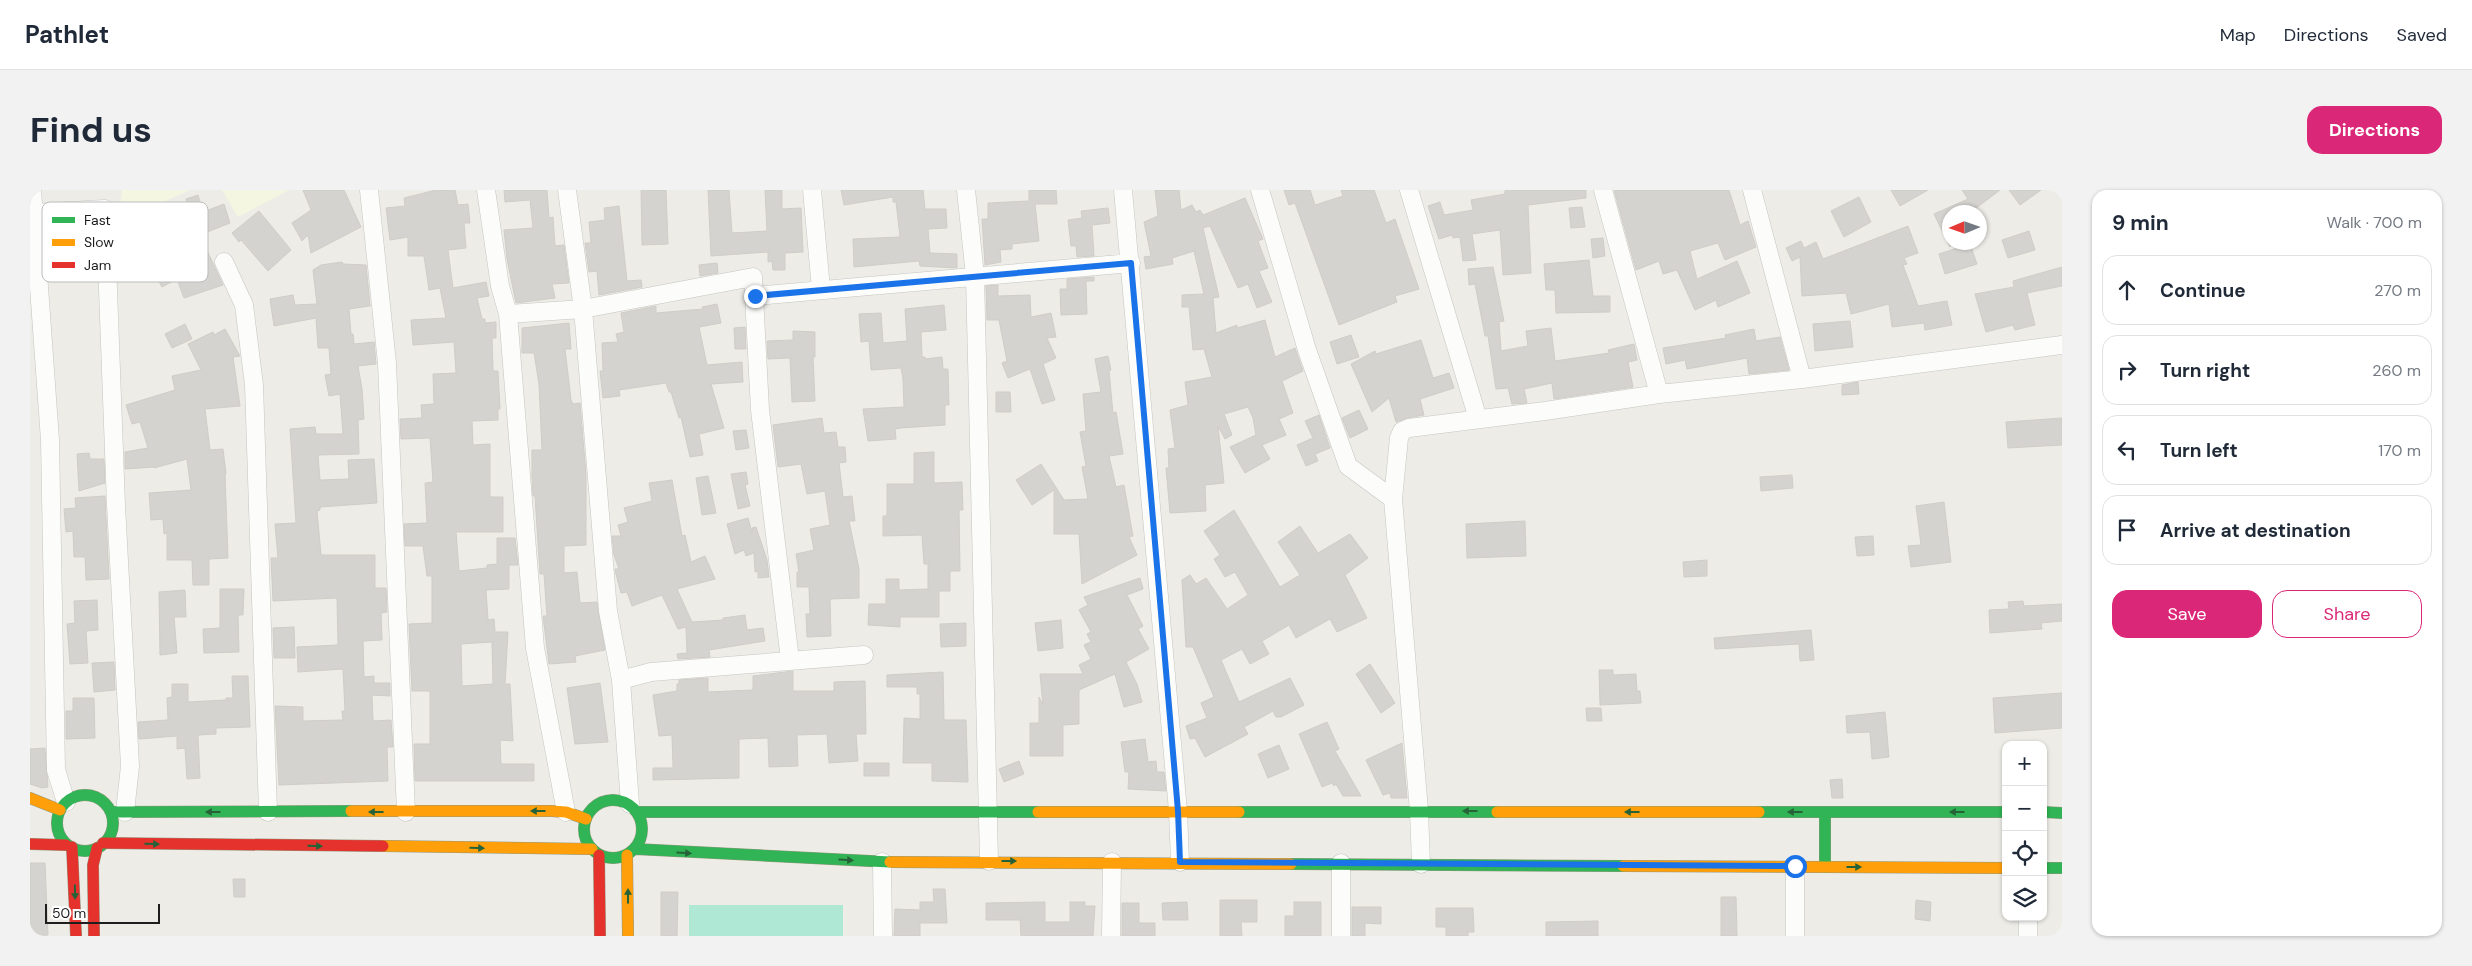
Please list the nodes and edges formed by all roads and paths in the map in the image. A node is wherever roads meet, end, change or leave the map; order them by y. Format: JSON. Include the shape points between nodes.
{"nodes":[{"id":1,"x":32,"y":190,"type":"edge"},
{"id":2,"x":369,"y":190,"type":"edge"},
{"id":3,"x":486,"y":190,"type":"edge"},
{"id":4,"x":567,"y":190,"type":"edge"},
{"id":5,"x":812,"y":190,"type":"edge"},
{"id":6,"x":966,"y":190,"type":"edge"},
{"id":7,"x":1123,"y":190,"type":"edge"},
{"id":8,"x":1260,"y":190,"type":"edge"},
{"id":9,"x":1409,"y":190,"type":"edge"},
{"id":10,"x":1603,"y":190,"type":"edge"},
{"id":11,"x":1752,"y":190,"type":"edge"},
{"id":12,"x":42,"y":212,"type":"edge"},
{"id":13,"x":33,"y":213,"type":"junction"},
{"id":14,"x":224,"y":262,"type":"dead end"},
{"id":15,"x":1131,"y":263,"type":"junction"},
{"id":16,"x":975,"y":276,"type":"junction"},
{"id":17,"x":108,"y":282,"type":"edge"},
{"id":18,"x":821,"y":289,"type":"junction"},
{"id":19,"x":755,"y":296,"type":"junction"},
{"id":20,"x":582,"y":310,"type":"junction"},
{"id":21,"x":508,"y":314,"type":"junction"},
{"id":22,"x":2062,"y":345,"type":"edge"},
{"id":23,"x":1802,"y":379,"type":"junction"},
{"id":24,"x":1659,"y":394,"type":"junction"},
{"id":25,"x":1478,"y":420,"type":"junction"},
{"id":26,"x":1393,"y":499,"type":"junction"},
{"id":27,"x":864,"y":655,"type":"dead end"},
{"id":28,"x":790,"y":660,"type":"junction"},
{"id":29,"x":621,"y":680,"type":"junction"},
{"id":30,"x":30,"y":798,"type":"edge"},
{"id":31,"x":63,"y":806,"type":"junction"},
{"id":32,"x":633,"y":808,"type":"junction"},
{"id":33,"x":1178,"y":811,"type":"junction"},
{"id":34,"x":1420,"y":811,"type":"junction"},
{"id":35,"x":118,"y":812,"type":"junction"},
{"id":36,"x":268,"y":812,"type":"junction"},
{"id":37,"x":406,"y":812,"type":"junction"},
{"id":38,"x":566,"y":812,"type":"junction"},
{"id":39,"x":988,"y":812,"type":"junction"},
{"id":40,"x":1825,"y":812,"type":"junction"},
{"id":41,"x":2002,"y":812,"type":"edge"},
{"id":42,"x":2047,"y":812,"type":"edge"},
{"id":43,"x":2062,"y":812,"type":"edge"},
{"id":44,"x":586,"y":819,"type":"junction"},
{"id":45,"x":30,"y":844,"type":"edge"},
{"id":46,"x":69,"y":846,"type":"junction"},
{"id":47,"x":100,"y":846,"type":"junction"},
{"id":48,"x":596,"y":852,"type":"junction"},
{"id":49,"x":631,"y":852,"type":"junction"},
{"id":50,"x":989,"y":861,"type":"junction"},
{"id":51,"x":882,"y":862,"type":"junction"},
{"id":52,"x":1112,"y":862,"type":"junction"},
{"id":53,"x":1180,"y":862,"type":"junction"},
{"id":54,"x":1341,"y":863,"type":"junction"},
{"id":55,"x":1421,"y":864,"type":"junction"},
{"id":56,"x":1795,"y":866,"type":"junction"},
{"id":57,"x":1825,"y":867,"type":"junction"},
{"id":58,"x":2002,"y":868,"type":"edge"},
{"id":59,"x":2047,"y":868,"type":"edge"},
{"id":60,"x":2062,"y":868,"type":"edge"},
{"id":61,"x":2028,"y":921,"type":"edge"},
{"id":62,"x":76,"y":936,"type":"edge"},
{"id":63,"x":94,"y":936,"type":"edge"},
{"id":64,"x":600,"y":936,"type":"edge"},
{"id":65,"x":628,"y":936,"type":"edge"},
{"id":66,"x":883,"y":936,"type":"edge"},
{"id":67,"x":1111,"y":936,"type":"edge"},
{"id":68,"x":1341,"y":936,"type":"edge"},
{"id":69,"x":1795,"y":936,"type":"edge"},
{"id":70,"x":2028,"y":936,"type":"edge"}],
"edges":[{"from":1,"to":13,"type":"street"},
{"from":2,"to":37,"type":"street","via":[[387,363]]},
{"from":3,"to":21,"type":"street","via":[[500,286]]},
{"from":4,"to":20,"type":"street"},
{"from":5,"to":18,"type":"street"},
{"from":6,"to":16,"type":"street"},
{"from":7,"to":15,"type":"street"},
{"from":8,"to":26,"type":"street","via":[[1307,350],[1348,466]]},
{"from":9,"to":25,"type":"street"},
{"from":10,"to":24,"type":"street"},
{"from":11,"to":23,"type":"street"},
{"from":12,"to":13,"type":"street"},
{"from":13,"to":31,"type":"street","via":[[50,440],[56,770]]},
{"from":14,"to":36,"type":"street","via":[[244,305],[254,385]]},
{"from":15,"to":16,"type":"street"},
{"from":15,"to":33,"type":"street"},
{"from":16,"to":18,"type":"street"},
{"from":16,"to":39,"type":"street"},
{"from":17,"to":35,"type":"street","via":[[130,766]]},
{"from":18,"to":19,"type":"street"},
{"from":19,"to":20,"type":"street","via":[[753,278]]},
{"from":19,"to":28,"type":"street","via":[[760,410]]},
{"from":20,"to":21,"type":"street"},
{"from":20,"to":29,"type":"street","via":[[608,611]]},
{"from":21,"to":38,"type":"street","via":[[536,648]]},
{"from":22,"to":23,"type":"street"},
{"from":23,"to":24,"type":"street"},
{"from":24,"to":25,"type":"street"},
{"from":25,"to":26,"type":"street","via":[[1402,431]]},
{"from":26,"to":34,"type":"street"},
{"from":27,"to":28,"type":"street"},
{"from":28,"to":29,"type":"street","via":[[651,672]]},
{"from":29,"to":32,"type":"street"},
{"from":30,"to":31,"type":"main road"},
{"from":31,"to":35,"type":"main road","via":[[73,797],[91,795]]},
{"from":31,"to":46,"type":"main road","via":[[57,827]]},
{"from":32,"to":39,"type":"main road"},
{"from":32,"to":44,"type":"main road","via":[[613,799],[604,801],[596,805]]},
{"from":32,"to":49,"type":"main road","via":[[643,831]]},
{"from":33,"to":34,"type":"main road"},
{"from":33,"to":39,"type":"main road"},
{"from":33,"to":53,"type":"street"},
{"from":40,"to":34,"type":"main road","one_way":true},
{"from":34,"to":55,"type":"street"},
{"from":36,"to":35,"type":"main road","one_way":true},
{"from":35,"to":47,"type":"main road","via":[[112,829]]},
{"from":37,"to":36,"type":"main road","one_way":true},
{"from":38,"to":37,"type":"main road","one_way":true},
{"from":38,"to":44,"type":"main road"},
{"from":39,"to":50,"type":"street"},
{"from":41,"to":40,"type":"main road","one_way":true},
{"from":40,"to":57,"type":"main road"},
{"from":42,"to":43,"type":"main road"},
{"from":44,"to":48,"type":"main road","via":[[585,835]]},
{"from":45,"to":46,"type":"main road"},
{"from":46,"to":47,"type":"main road","via":[[88,850]]},
{"from":46,"to":62,"type":"main road","one_way":true},
{"from":47,"to":48,"type":"main road","one_way":true},
{"from":47,"to":63,"type":"main road","via":[[93,865]]},
{"from":48,"to":49,"type":"main road","via":[[618,858]]},
{"from":48,"to":64,"type":"main road"},
{"from":49,"to":51,"type":"main road","one_way":true},
{"from":65,"to":49,"type":"main road","one_way":true},
{"from":50,"to":51,"type":"main road"},
{"from":50,"to":52,"type":"main road","one_way":true},
{"from":51,"to":66,"type":"street"},
{"from":52,"to":53,"type":"main road"},
{"from":52,"to":67,"type":"street"},
{"from":53,"to":54,"type":"main road"},
{"from":54,"to":55,"type":"main road"},
{"from":54,"to":68,"type":"street"},
{"from":55,"to":56,"type":"main road"},
{"from":56,"to":57,"type":"main road"},
{"from":56,"to":69,"type":"street"},
{"from":57,"to":58,"type":"main road","one_way":true},
{"from":59,"to":60,"type":"main road"},
{"from":61,"to":70,"type":"street"}]}
